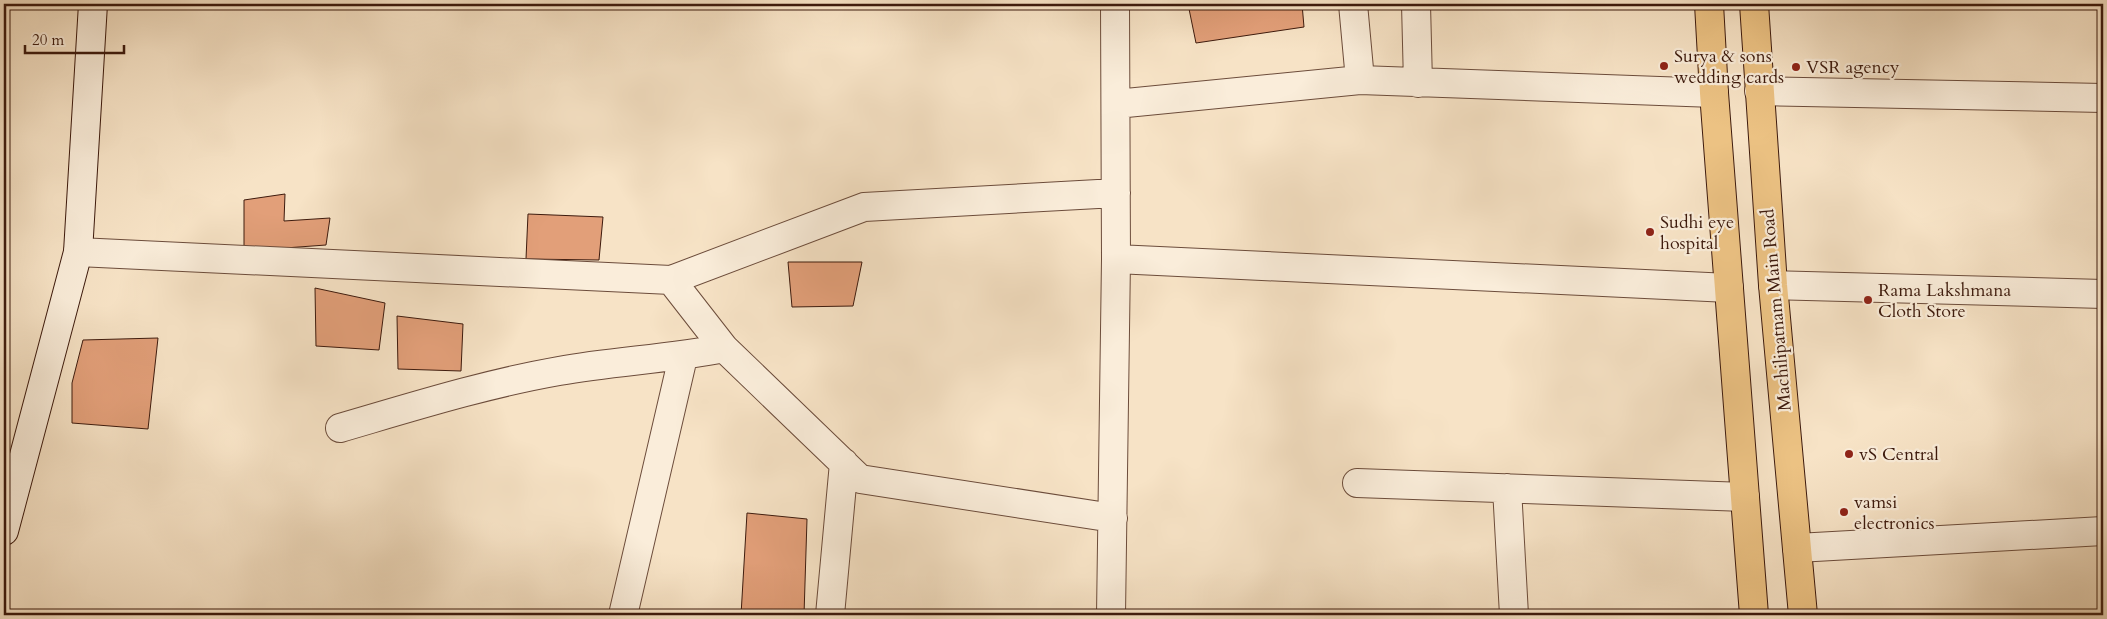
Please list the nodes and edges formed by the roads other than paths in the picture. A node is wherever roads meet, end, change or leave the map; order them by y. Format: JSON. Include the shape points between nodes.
{"nodes":[{"id":1,"x":92,"y":4,"type":"edge"},
{"id":2,"x":1115,"y":4,"type":"edge"},
{"id":3,"x":1353,"y":4,"type":"edge"},
{"id":4,"x":1416,"y":4,"type":"edge"},
{"id":5,"x":1709,"y":4,"type":"edge"},
{"id":6,"x":1754,"y":4,"type":"edge"},
{"id":7,"x":1360,"y":80,"type":"junction"},
{"id":8,"x":1418,"y":82,"type":"junction"},
{"id":9,"x":1759,"y":91,"type":"junction"},
{"id":10,"x":1714,"y":93,"type":"junction"},
{"id":11,"x":2103,"y":98,"type":"edge"},
{"id":12,"x":1116,"y":104,"type":"junction"},
{"id":13,"x":1116,"y":193,"type":"junction"},
{"id":14,"x":78,"y":252,"type":"junction"},
{"id":15,"x":1116,"y":260,"type":"junction"},
{"id":16,"x":672,"y":280,"type":"junction"},
{"id":17,"x":1773,"y":285,"type":"junction"},
{"id":18,"x":1729,"y":288,"type":"junction"},
{"id":19,"x":2103,"y":294,"type":"edge"},
{"id":20,"x":724,"y":348,"type":"junction"},
{"id":21,"x":683,"y":357,"type":"junction"},
{"id":22,"x":340,"y":428,"type":"dead end"},
{"id":23,"x":844,"y":463,"type":"junction"},
{"id":24,"x":1357,"y":483,"type":"dead end"},
{"id":25,"x":1507,"y":488,"type":"junction"},
{"id":26,"x":1745,"y":497,"type":"junction"},
{"id":27,"x":1113,"y":518,"type":"junction"},
{"id":28,"x":4,"y":531,"type":"edge"},
{"id":29,"x":2103,"y":531,"type":"edge"},
{"id":30,"x":1797,"y":548,"type":"junction"},
{"id":31,"x":624,"y":615,"type":"edge"},
{"id":32,"x":830,"y":615,"type":"edge"},
{"id":33,"x":1111,"y":615,"type":"edge"},
{"id":34,"x":1514,"y":615,"type":"edge"},
{"id":35,"x":1754,"y":615,"type":"edge"},
{"id":36,"x":1803,"y":615,"type":"edge"}],
"edges":[{"from":1,"to":14,"type":"street"},
{"from":2,"to":12,"type":"street"},
{"from":3,"to":7,"type":"street"},
{"from":4,"to":8,"type":"street"},
{"from":5,"to":10,"type":"main road"},
{"from":6,"to":9,"type":"main road","name":"Machilipatnam Main Road"},
{"from":7,"to":8,"type":"street"},
{"from":7,"to":12,"type":"street"},
{"from":8,"to":10,"type":"street"},
{"from":9,"to":11,"type":"street"},
{"from":9,"to":17,"type":"main road","name":"Machilipatnam Main Road"},
{"from":10,"to":18,"type":"main road"},
{"from":12,"to":13,"type":"street"},
{"from":13,"to":15,"type":"street"},
{"from":13,"to":16,"type":"street","via":[[864,207]]},
{"from":14,"to":16,"type":"street"},
{"from":14,"to":28,"type":"street"},
{"from":15,"to":18,"type":"street"},
{"from":15,"to":27,"type":"street"},
{"from":16,"to":20,"type":"street"},
{"from":17,"to":19,"type":"street"},
{"from":17,"to":30,"type":"main road","name":"Machilipatnam Main Road"},
{"from":18,"to":26,"type":"main road"},
{"from":20,"to":21,"type":"street"},
{"from":20,"to":23,"type":"street"},
{"from":21,"to":22,"type":"street","via":[[560,371],[476,389]]},
{"from":21,"to":31,"type":"street"},
{"from":23,"to":27,"type":"street","via":[[860,479]]},
{"from":23,"to":32,"type":"street"},
{"from":24,"to":25,"type":"street"},
{"from":25,"to":26,"type":"street"},
{"from":25,"to":34,"type":"street"},
{"from":26,"to":35,"type":"main road"},
{"from":27,"to":33,"type":"street"},
{"from":29,"to":30,"type":"street"},
{"from":30,"to":36,"type":"main road","name":"Machilipatnam Main Road"}]}
